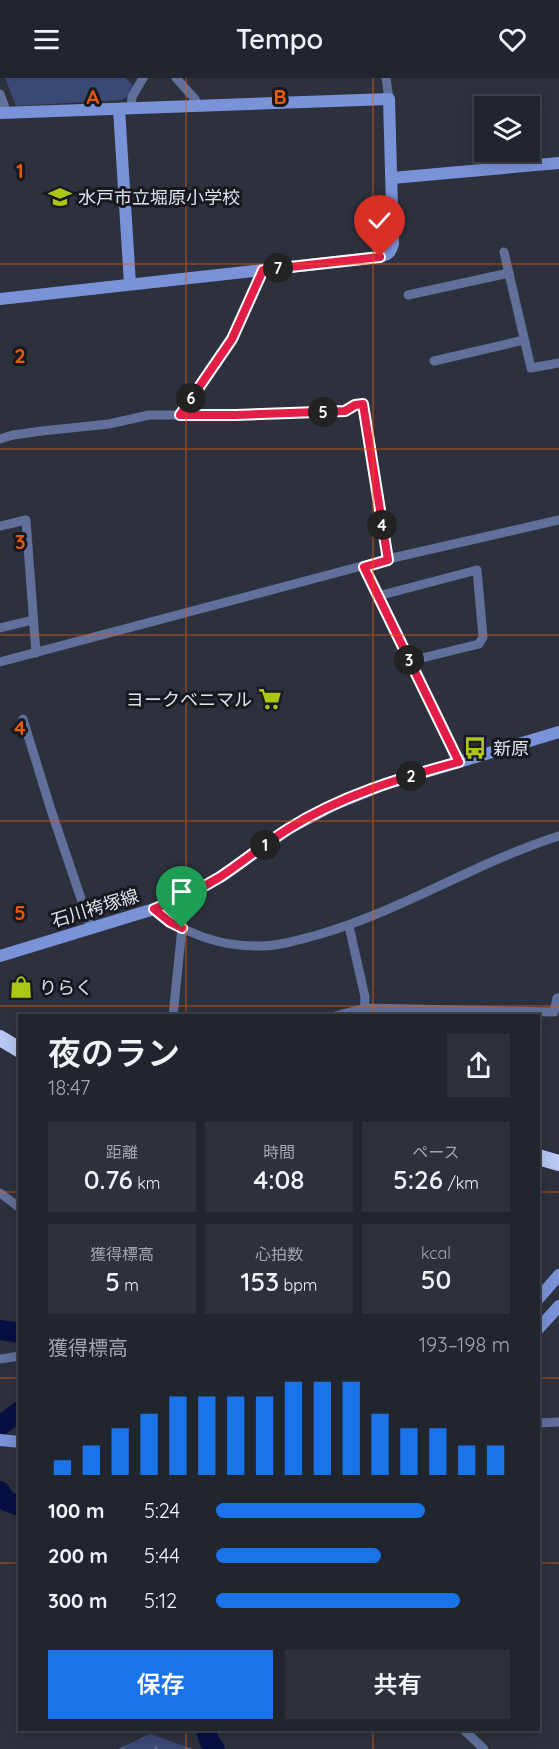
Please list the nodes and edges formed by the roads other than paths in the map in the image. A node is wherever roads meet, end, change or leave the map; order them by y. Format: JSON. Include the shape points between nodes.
{"nodes":[{"id":1,"x":143,"y":78,"type":"edge"},
{"id":2,"x":176,"y":78,"type":"edge"},
{"id":3,"x":386,"y":78,"type":"edge"},
{"id":4,"x":0,"y":94,"type":"edge"},
{"id":5,"x":389,"y":99,"type":"junction"},
{"id":6,"x":197,"y":106,"type":"junction"},
{"id":7,"x":125,"y":109,"type":"junction"},
{"id":8,"x":4,"y":113,"type":"edge"},
{"id":9,"x":559,"y":163,"type":"edge"},
{"id":10,"x":392,"y":177,"type":"junction"},
{"id":11,"x":504,"y":252,"type":"dead end"},
{"id":12,"x":263,"y":270,"type":"junction"},
{"id":13,"x":509,"y":273,"type":"junction"},
{"id":14,"x":130,"y":284,"type":"junction"},
{"id":15,"x":408,"y":295,"type":"dead end"},
{"id":16,"x":0,"y":298,"type":"edge"},
{"id":17,"x":524,"y":340,"type":"junction"},
{"id":18,"x":434,"y":361,"type":"dead end"},
{"id":19,"x":559,"y":363,"type":"edge"},
{"id":20,"x":180,"y":415,"type":"junction"},
{"id":21,"x":0,"y":439,"type":"edge"},
{"id":22,"x":559,"y":520,"type":"edge"},
{"id":23,"x":0,"y":526,"type":"edge"},
{"id":24,"x":388,"y":560,"type":"junction"},
{"id":25,"x":364,"y":567,"type":"junction"},
{"id":26,"x":378,"y":596,"type":"junction"},
{"id":27,"x":33,"y":621,"type":"junction"},
{"id":28,"x":0,"y":628,"type":"edge"},
{"id":29,"x":36,"y":653,"type":"junction"},
{"id":30,"x":410,"y":661,"type":"junction"},
{"id":31,"x":0,"y":662,"type":"edge"},
{"id":32,"x":23,"y":718,"type":"dead end"},
{"id":33,"x":559,"y":732,"type":"edge"},
{"id":34,"x":459,"y":762,"type":"junction"},
{"id":35,"x":559,"y":836,"type":"edge"},
{"id":36,"x":154,"y":909,"type":"junction"},
{"id":37,"x":349,"y":926,"type":"junction"},
{"id":38,"x":91,"y":928,"type":"junction"},
{"id":39,"x":182,"y":928,"type":"junction"},
{"id":40,"x":0,"y":956,"type":"edge"},
{"id":41,"x":559,"y":999,"type":"edge"},
{"id":42,"x":365,"y":1012,"type":"edge"},
{"id":43,"x":173,"y":1014,"type":"edge"},
{"id":44,"x":350,"y":1014,"type":"edge"},
{"id":45,"x":0,"y":1038,"type":"edge"},
{"id":46,"x":18,"y":1049,"type":"edge"},
{"id":47,"x":540,"y":1158,"type":"edge"},
{"id":48,"x":559,"y":1163,"type":"edge"},
{"id":49,"x":0,"y":1193,"type":"edge"},
{"id":50,"x":18,"y":1206,"type":"edge"},
{"id":51,"x":559,"y":1275,"type":"edge"},
{"id":52,"x":540,"y":1297,"type":"edge"},
{"id":53,"x":559,"y":1306,"type":"edge"},
{"id":54,"x":540,"y":1327,"type":"edge"},
{"id":55,"x":18,"y":1356,"type":"edge"},
{"id":56,"x":0,"y":1359,"type":"edge"},
{"id":57,"x":559,"y":1422,"type":"edge"},
{"id":58,"x":540,"y":1423,"type":"edge"},
{"id":59,"x":0,"y":1440,"type":"edge"},
{"id":60,"x":18,"y":1442,"type":"edge"},
{"id":61,"x":465,"y":1731,"type":"edge"},
{"id":62,"x":484,"y":1749,"type":"edge"}],
"edges":[{"from":1,"to":7,"type":"street"},
{"from":2,"to":6,"type":"street"},
{"from":3,"to":5,"type":"street"},
{"from":4,"to":8,"type":"street"},
{"from":5,"to":6,"type":"street"},
{"from":5,"to":10,"type":"street"},
{"from":6,"to":7,"type":"street"},
{"from":7,"to":8,"type":"street"},
{"from":7,"to":14,"type":"street"},
{"from":9,"to":10,"type":"street"},
{"from":10,"to":12,"type":"street","via":[[393,244],[387,255]]},
{"from":11,"to":13,"type":"street"},
{"from":12,"to":14,"type":"street"},
{"from":12,"to":20,"type":"street","via":[[232,339]]},
{"from":13,"to":15,"type":"street"},
{"from":13,"to":17,"type":"street"},
{"from":14,"to":16,"type":"street"},
{"from":17,"to":18,"type":"street"},
{"from":17,"to":19,"type":"street","via":[[531,368]]},
{"from":20,"to":21,"type":"street","via":[[149,415]]},
{"from":20,"to":24,"type":"street","via":[[345,411],[363,404]]},
{"from":22,"to":24,"type":"street"},
{"from":23,"to":27,"type":"street","via":[[26,520]]},
{"from":24,"to":25,"type":"street"},
{"from":25,"to":26,"type":"street"},
{"from":25,"to":29,"type":"street"},
{"from":26,"to":30,"type":"street"},
{"from":26,"to":30,"type":"street","via":[[477,570],[483,637],[479,644]]},
{"from":27,"to":28,"type":"street"},
{"from":27,"to":29,"type":"street"},
{"from":29,"to":31,"type":"street"},
{"from":30,"to":34,"type":"street"},
{"from":32,"to":38,"type":"street"},
{"from":33,"to":34,"type":"street","name":"石川袴塚線"},
{"from":34,"to":36,"type":"street","name":"石川袴塚線","via":[[385,784],[333,805],[288,829],[222,876]]},
{"from":35,"to":37,"type":"street","via":[[523,848]]},
{"from":36,"to":38,"type":"street","name":"石川袴塚線"},
{"from":36,"to":39,"type":"street"},
{"from":37,"to":39,"type":"street","via":[[258,946],[204,938]]},
{"from":37,"to":42,"type":"street"},
{"from":38,"to":40,"type":"street","name":"石川袴塚線"},
{"from":39,"to":43,"type":"street"},
{"from":41,"to":42,"type":"street","via":[[554,1012]]},
{"from":42,"to":44,"type":"street"},
{"from":45,"to":46,"type":"highway"},
{"from":47,"to":48,"type":"highway"},
{"from":49,"to":50,"type":"street"},
{"from":51,"to":52,"type":"street"},
{"from":53,"to":54,"type":"street"},
{"from":55,"to":56,"type":"street"},
{"from":57,"to":58,"type":"street"},
{"from":59,"to":60,"type":"street"},
{"from":61,"to":62,"type":"street"}]}
